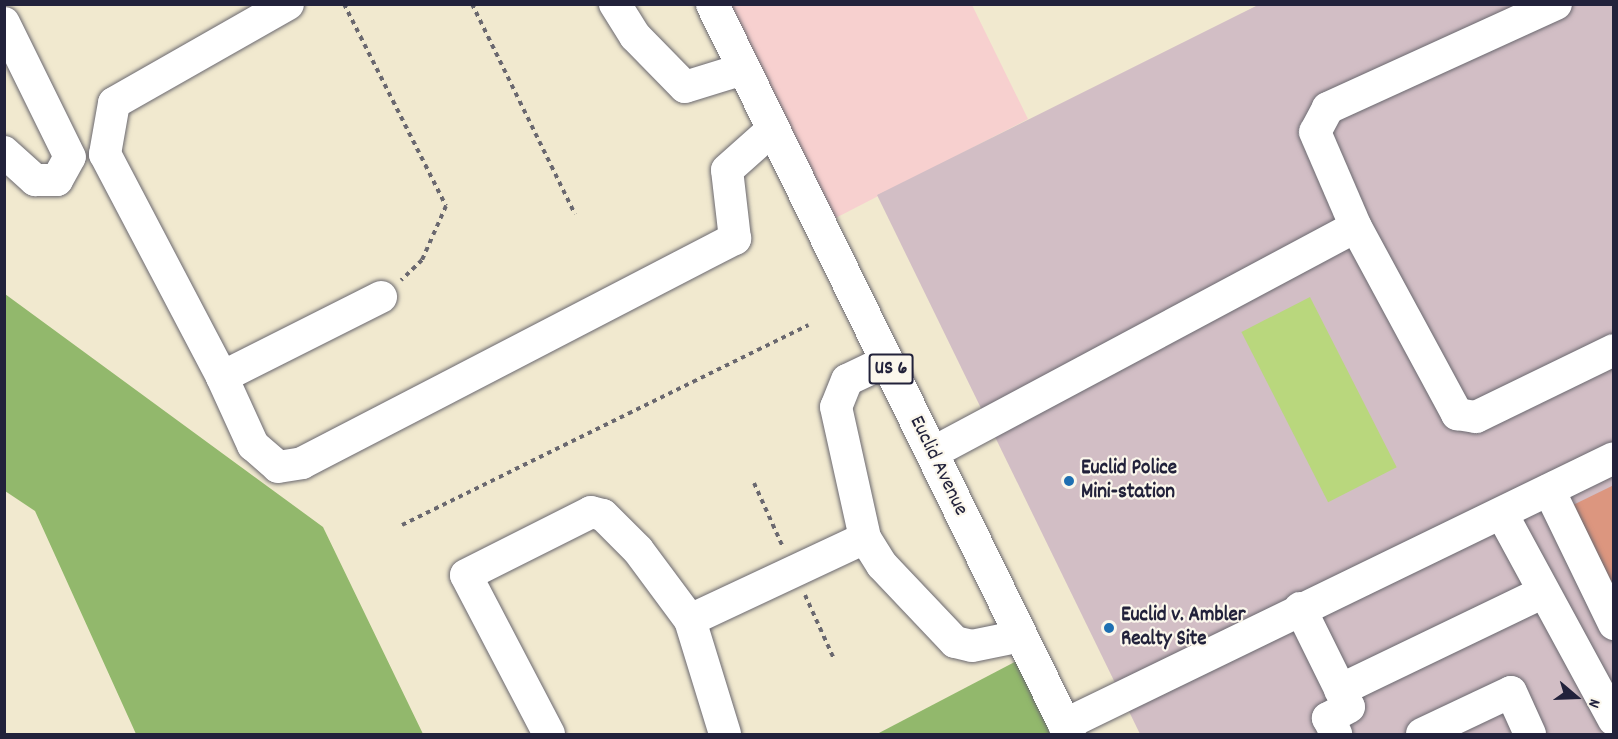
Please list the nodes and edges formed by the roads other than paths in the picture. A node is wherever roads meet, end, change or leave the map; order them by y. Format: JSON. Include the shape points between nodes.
{"nodes":[{"id":1,"x":288,"y":4,"type":"edge"},
{"id":2,"x":615,"y":4,"type":"edge"},
{"id":3,"x":1557,"y":4,"type":"edge"},
{"id":4,"x":714,"y":5,"type":"edge"},
{"id":5,"x":4,"y":23,"type":"edge"},
{"id":6,"x":743,"y":69,"type":"junction"},
{"id":7,"x":773,"y":129,"type":"junction"},
{"id":8,"x":4,"y":152,"type":"edge"},
{"id":9,"x":105,"y":154,"type":"junction"},
{"id":10,"x":70,"y":157,"type":"junction"},
{"id":11,"x":1356,"y":227,"type":"junction"},
{"id":12,"x":381,"y":297,"type":"road end"},
{"id":13,"x":1614,"y":350,"type":"edge"},
{"id":14,"x":887,"y":361,"type":"junction"},
{"id":15,"x":222,"y":377,"type":"junction"},
{"id":16,"x":932,"y":453,"type":"junction"},
{"id":17,"x":1614,"y":458,"type":"edge"},
{"id":18,"x":1549,"y":490,"type":"junction"},
{"id":19,"x":1502,"y":514,"type":"junction"},
{"id":20,"x":865,"y":538,"type":"junction"},
{"id":21,"x":1544,"y":592,"type":"junction"},
{"id":22,"x":1300,"y":608,"type":"junction"},
{"id":23,"x":690,"y":620,"type":"junction"},
{"id":24,"x":1614,"y":624,"type":"edge"},
{"id":25,"x":1021,"y":636,"type":"junction"},
{"id":26,"x":1340,"y":690,"type":"junction"},
{"id":27,"x":1614,"y":720,"type":"edge"},
{"id":28,"x":1067,"y":730,"type":"edge"},
{"id":29,"x":549,"y":735,"type":"edge"},
{"id":30,"x":725,"y":735,"type":"edge"},
{"id":31,"x":1336,"y":735,"type":"edge"},
{"id":32,"x":1422,"y":735,"type":"edge"},
{"id":33,"x":1530,"y":735,"type":"edge"}],
"edges":[{"from":1,"to":9,"type":"lane","via":[[114,103]]},
{"from":2,"to":6,"type":"lane","via":[[635,36],[685,87]]},
{"from":3,"to":11,"type":"lane","via":[[1328,108],[1315,132]]},
{"from":4,"to":6,"type":"main road","name":"Euclid Avenue","number":"US 6"},
{"from":5,"to":10,"type":"lane"},
{"from":6,"to":7,"type":"main road","name":"Euclid Avenue","number":"US 6"},
{"from":7,"to":14,"type":"main road","name":"Euclid Avenue","number":"US 6"},
{"from":7,"to":15,"type":"lane","via":[[727,170],[735,239],[302,463],[278,467],[253,444]]},
{"from":8,"to":10,"type":"lane","via":[[35,180],[57,180]]},
{"from":9,"to":10,"type":"lane"},
{"from":9,"to":15,"type":"lane"},
{"from":11,"to":13,"type":"lane","via":[[1458,414],[1476,417]]},
{"from":11,"to":16,"type":"lane"},
{"from":12,"to":15,"type":"lane"},
{"from":14,"to":16,"type":"main road","name":"Euclid Avenue","number":"US 6"},
{"from":14,"to":20,"type":"lane","via":[[847,380],[836,407]]},
{"from":16,"to":25,"type":"main road","name":"Euclid Avenue","number":"US 6"},
{"from":17,"to":18,"type":"lane"},
{"from":18,"to":19,"type":"lane"},
{"from":18,"to":24,"type":"lane"},
{"from":19,"to":21,"type":"lane"},
{"from":19,"to":22,"type":"lane"},
{"from":20,"to":23,"type":"lane"},
{"from":20,"to":25,"type":"lane","via":[[882,565],[955,642],[972,646]]},
{"from":21,"to":26,"type":"lane"},
{"from":21,"to":27,"type":"lane"},
{"from":22,"to":26,"type":"lane"},
{"from":22,"to":28,"type":"lane"},
{"from":23,"to":29,"type":"lane","via":[[638,550],[603,514],[591,512],[466,575]]},
{"from":23,"to":30,"type":"lane"},
{"from":25,"to":28,"type":"main road","name":"Euclid Avenue","number":"US 6"},
{"from":26,"to":31,"type":"lane","via":[[1349,707],[1328,718]]},
{"from":32,"to":33,"type":"lane","via":[[1511,692]]}]}
